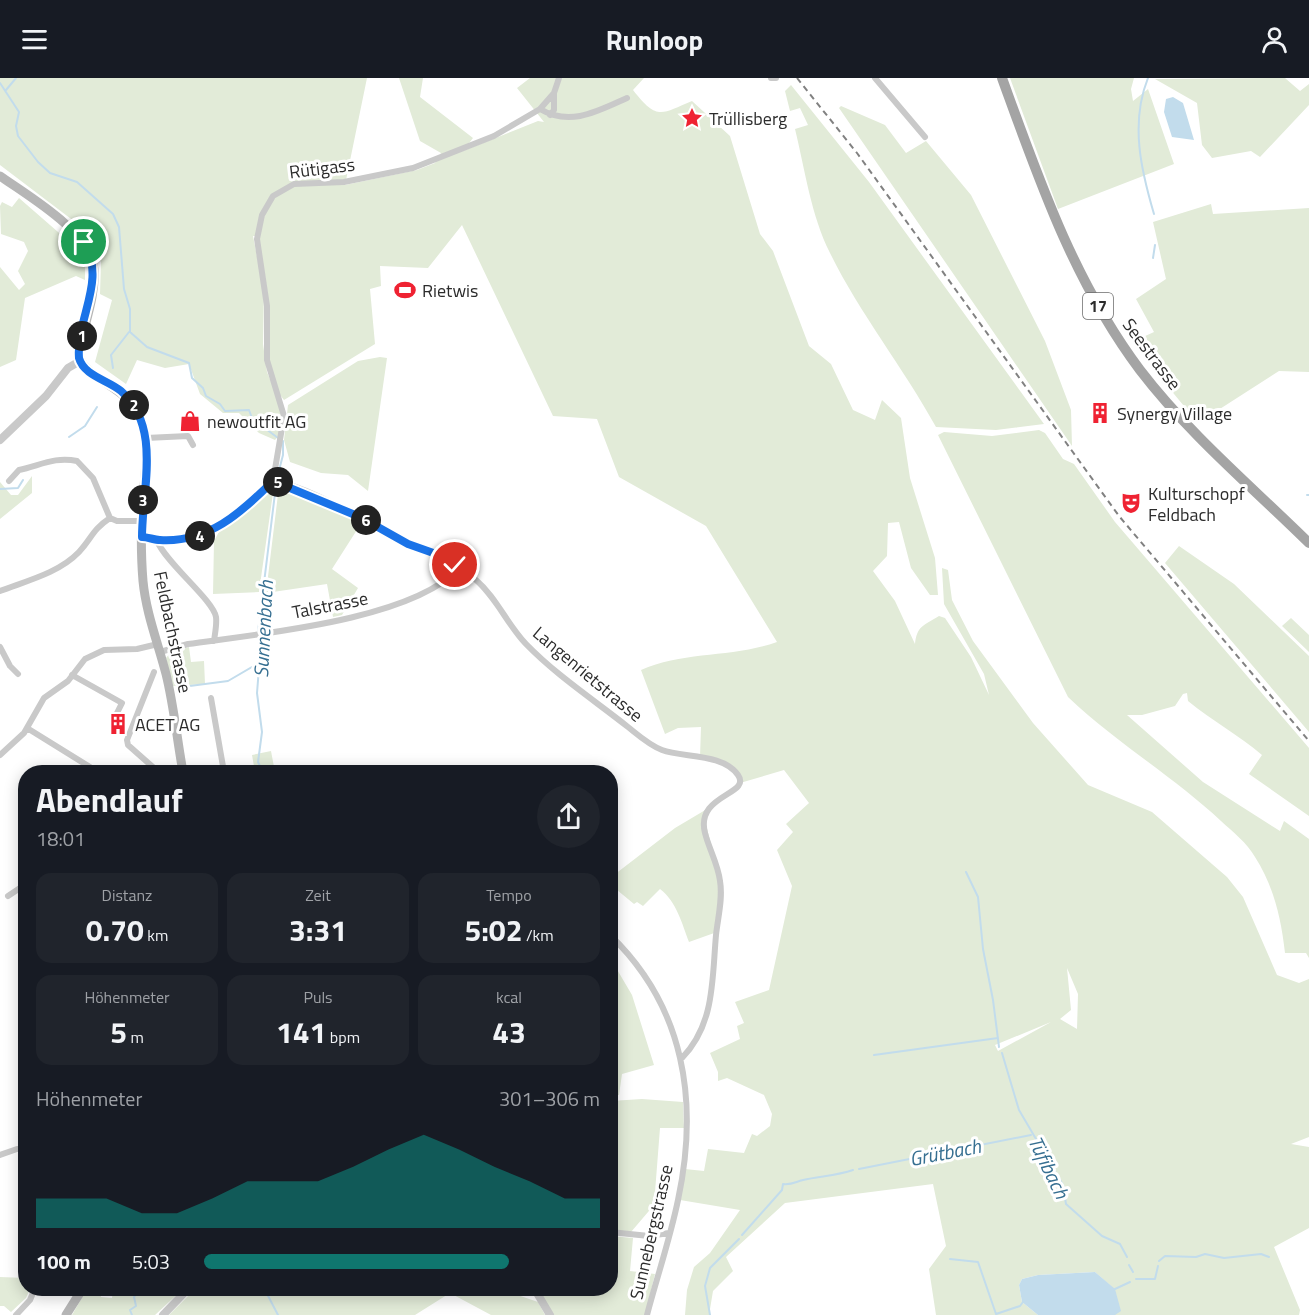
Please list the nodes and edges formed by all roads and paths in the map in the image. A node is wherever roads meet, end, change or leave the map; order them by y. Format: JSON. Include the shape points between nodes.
{"nodes":[{"id":1,"x":559,"y":78,"type":"edge"},
{"id":2,"x":771,"y":78,"type":"edge"},
{"id":3,"x":776,"y":78,"type":"edge"},
{"id":4,"x":875,"y":78,"type":"edge"},
{"id":5,"x":1002,"y":78,"type":"edge"},
{"id":6,"x":554,"y":93,"type":"junction"},
{"id":7,"x":627,"y":98,"type":"dead end"},
{"id":8,"x":540,"y":108,"type":"junction"},
{"id":9,"x":550,"y":115,"type":"junction"},
{"id":10,"x":925,"y":137,"type":"dead end"},
{"id":11,"x":0,"y":176,"type":"edge"},
{"id":12,"x":80,"y":361,"type":"junction"},
{"id":13,"x":146,"y":438,"type":"junction"},
{"id":14,"x":0,"y":440,"type":"edge"},
{"id":15,"x":193,"y":445,"type":"dead end"},
{"id":16,"x":9,"y":481,"type":"dead end"},
{"id":17,"x":273,"y":481,"type":"junction"},
{"id":18,"x":110,"y":518,"type":"junction"},
{"id":19,"x":142,"y":521,"type":"junction"},
{"id":20,"x":142,"y":537,"type":"junction"},
{"id":21,"x":157,"y":541,"type":"junction"},
{"id":22,"x":1309,"y":543,"type":"edge"},
{"id":23,"x":459,"y":568,"type":"junction"},
{"id":24,"x":0,"y":591,"type":"edge"},
{"id":25,"x":214,"y":641,"type":"junction"},
{"id":26,"x":0,"y":647,"type":"edge"},
{"id":27,"x":159,"y":648,"type":"junction"},
{"id":28,"x":154,"y":672,"type":"dead end"},
{"id":29,"x":18,"y":674,"type":"dead end"},
{"id":30,"x":72,"y":675,"type":"junction"},
{"id":31,"x":211,"y":698,"type":"dead end"},
{"id":32,"x":115,"y":717,"type":"dead end"},
{"id":33,"x":27,"y":728,"type":"junction"},
{"id":34,"x":0,"y":755,"type":"edge"},
{"id":35,"x":87,"y":765,"type":"edge"},
{"id":36,"x":151,"y":765,"type":"edge"},
{"id":37,"x":182,"y":765,"type":"edge"},
{"id":38,"x":223,"y":765,"type":"edge"},
{"id":39,"x":18,"y":889,"type":"edge"},
{"id":40,"x":8,"y":896,"type":"dead end"},
{"id":41,"x":618,"y":945,"type":"edge"},
{"id":42,"x":682,"y":1058,"type":"junction"},
{"id":43,"x":17,"y":1149,"type":"dead end"},
{"id":44,"x":0,"y":1155,"type":"edge"},
{"id":45,"x":618,"y":1233,"type":"edge"},
{"id":46,"x":669,"y":1233,"type":"junction"},
{"id":47,"x":31,"y":1296,"type":"edge"},
{"id":48,"x":78,"y":1296,"type":"edge"},
{"id":49,"x":181,"y":1296,"type":"edge"},
{"id":50,"x":539,"y":1296,"type":"edge"},
{"id":51,"x":16,"y":1315,"type":"edge"},
{"id":52,"x":66,"y":1315,"type":"edge"},
{"id":53,"x":163,"y":1315,"type":"edge"},
{"id":54,"x":550,"y":1315,"type":"edge"},
{"id":55,"x":647,"y":1315,"type":"edge"}],
"edges":[{"from":1,"to":6,"type":"street","name":"Rütigass"},
{"from":2,"to":3,"type":"street"},
{"from":4,"to":10,"type":"street"},
{"from":5,"to":22,"type":"main road","name":"Seestrasse","number":"17","via":[[1063,238],[1120,341],[1190,429]]},
{"from":6,"to":8,"type":"street","name":"Rütigass"},
{"from":6,"to":9,"type":"street","via":[[554,110]]},
{"from":7,"to":9,"type":"street","via":[[580,117]]},
{"from":8,"to":9,"type":"street"},
{"from":8,"to":17,"type":"street","name":"Rütigass","via":[[500,133],[417,167],[344,182],[294,184],[273,196],[261,215],[257,239],[267,306],[266,352],[282,403],[284,427]]},
{"from":11,"to":12,"type":"main road","via":[[71,230],[89,251],[94,278]]},
{"from":12,"to":13,"type":"main road","name":"Feldbachstrasse","via":[[86,370],[129,400],[140,414]]},
{"from":12,"to":14,"type":"street","via":[[68,368],[46,396]]},
{"from":13,"to":15,"type":"street","via":[[188,436]]},
{"from":13,"to":19,"type":"main road","name":"Feldbachstrasse"},
{"from":16,"to":18,"type":"street","via":[[19,470],[46,461],[77,461],[93,478]]},
{"from":17,"to":21,"type":"street","via":[[210,532],[193,538]]},
{"from":17,"to":23,"type":"street","name":"Langenrietstrasse","via":[[360,517]]},
{"from":18,"to":19,"type":"street"},
{"from":18,"to":24,"type":"street","via":[[95,528],[79,552],[58,568]]},
{"from":19,"to":20,"type":"main road","name":"Feldbachstrasse"},
{"from":20,"to":21,"type":"street"},
{"from":20,"to":27,"type":"main road","name":"Feldbachstrasse","via":[[145,595]]},
{"from":21,"to":25,"type":"street","via":[[186,581],[213,609]]},
{"from":23,"to":25,"type":"street","name":"Talstrasse","via":[[444,583],[394,607]]},
{"from":23,"to":42,"type":"street","name":"Langenrietstrasse","via":[[479,582],[532,649],[644,740],[665,751],[724,765],[737,773],[740,783],[707,809],[704,817],[721,886],[713,986],[704,1024]]},
{"from":25,"to":27,"type":"street","name":"Talstrasse"},
{"from":26,"to":29,"type":"street"},
{"from":27,"to":30,"type":"street","name":"Talstrasse","via":[[98,652],[80,663]]},
{"from":27,"to":37,"type":"main road","name":"Feldbachstrasse"},
{"from":28,"to":36,"type":"street","via":[[127,740]]},
{"from":30,"to":32,"type":"street","via":[[122,703]]},
{"from":30,"to":33,"type":"street","name":"Talstrasse","via":[[44,698]]},
{"from":31,"to":38,"type":"street"},
{"from":33,"to":34,"type":"street","name":"Talstrasse"},
{"from":33,"to":35,"type":"street"},
{"from":39,"to":40,"type":"street"},
{"from":41,"to":42,"type":"street","name":"Sunnebergstrasse","via":[[655,992]]},
{"from":42,"to":46,"type":"street","name":"Sunnebergstrasse","via":[[685,1146],[680,1192]]},
{"from":43,"to":44,"type":"street"},
{"from":45,"to":46,"type":"street","via":[[649,1236]]},
{"from":46,"to":55,"type":"street","name":"Sunnebergstrasse"},
{"from":47,"to":51,"type":"street"},
{"from":48,"to":52,"type":"main road"},
{"from":49,"to":53,"type":"street"},
{"from":50,"to":54,"type":"street"}]}
